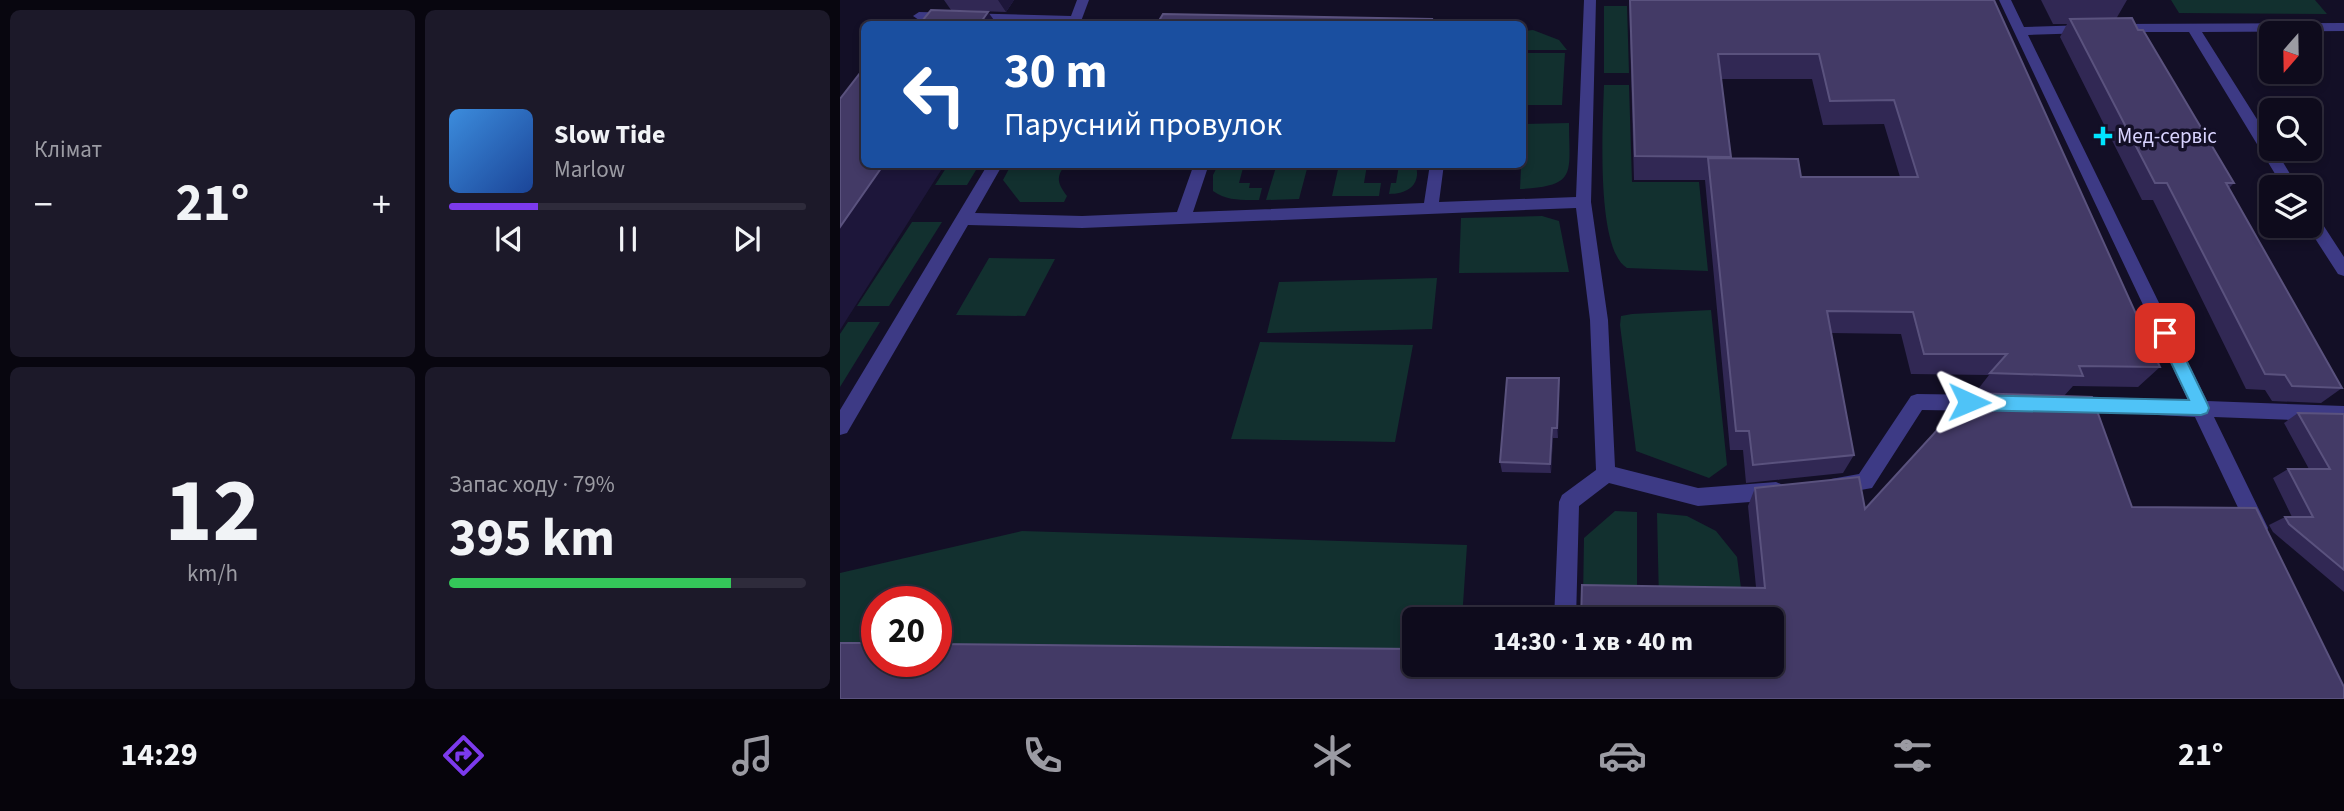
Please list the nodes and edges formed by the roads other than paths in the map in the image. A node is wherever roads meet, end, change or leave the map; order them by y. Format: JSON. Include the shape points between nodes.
{"nodes":[{"id":1,"x":1083,"y":0,"type":"edge"},
{"id":2,"x":1100,"y":0,"type":"edge"},
{"id":3,"x":1590,"y":0,"type":"edge"},
{"id":4,"x":2006,"y":0,"type":"edge"},
{"id":5,"x":919,"y":16,"type":"dead end"},
{"id":6,"x":1050,"y":21,"type":"edge"},
{"id":7,"x":1076,"y":21,"type":"edge"},
{"id":8,"x":2344,"y":27,"type":"edge"},
{"id":9,"x":2193,"y":28,"type":"junction"},
{"id":10,"x":2021,"y":31,"type":"junction"},
{"id":11,"x":994,"y":168,"type":"edge"},
{"id":12,"x":1201,"y":168,"type":"edge"},
{"id":13,"x":1436,"y":168,"type":"edge"},
{"id":14,"x":2284,"y":175,"type":"edge"},
{"id":15,"x":1583,"y":202,"type":"junction"},
{"id":16,"x":1431,"y":206,"type":"junction"},
{"id":17,"x":1183,"y":217,"type":"junction"},
{"id":18,"x":965,"y":219,"type":"junction"},
{"id":19,"x":2322,"y":236,"type":"edge"},
{"id":20,"x":2344,"y":270,"type":"edge"},
{"id":21,"x":2007,"y":403,"type":"edge"},
{"id":22,"x":2059,"y":404,"type":"edge"},
{"id":23,"x":2201,"y":408,"type":"junction"},
{"id":24,"x":2344,"y":414,"type":"edge"},
{"id":25,"x":840,"y":427,"type":"edge"},
{"id":26,"x":1606,"y":474,"type":"junction"},
{"id":27,"x":1826,"y":486,"type":"edge"},
{"id":28,"x":1800,"y":489,"type":"edge"},
{"id":29,"x":2264,"y":541,"type":"edge"},
{"id":30,"x":1565,"y":607,"type":"edge"}],
"edges":[{"from":1,"to":2,"type":"street"},
{"from":1,"to":7,"type":"street"},
{"from":3,"to":15,"type":"street"},
{"from":4,"to":10,"type":"street"},
{"from":5,"to":6,"type":"street"},
{"from":8,"to":9,"type":"street"},
{"from":9,"to":10,"type":"street"},
{"from":9,"to":14,"type":"street"},
{"from":10,"to":23,"type":"street"},
{"from":11,"to":18,"type":"street"},
{"from":12,"to":17,"type":"street"},
{"from":13,"to":16,"type":"street"},
{"from":15,"to":16,"type":"street"},
{"from":15,"to":26,"type":"street","via":[[1599,320]]},
{"from":16,"to":17,"type":"street"},
{"from":17,"to":18,"type":"street","via":[[1082,222]]},
{"from":18,"to":25,"type":"street"},
{"from":19,"to":20,"type":"street"},
{"from":21,"to":27,"type":"street","via":[[1917,401],[1865,482]]},
{"from":22,"to":23,"type":"street"},
{"from":23,"to":24,"type":"street"},
{"from":23,"to":29,"type":"street"},
{"from":26,"to":28,"type":"street","via":[[1698,497]]},
{"from":26,"to":30,"type":"street","via":[[1569,502]]}]}
